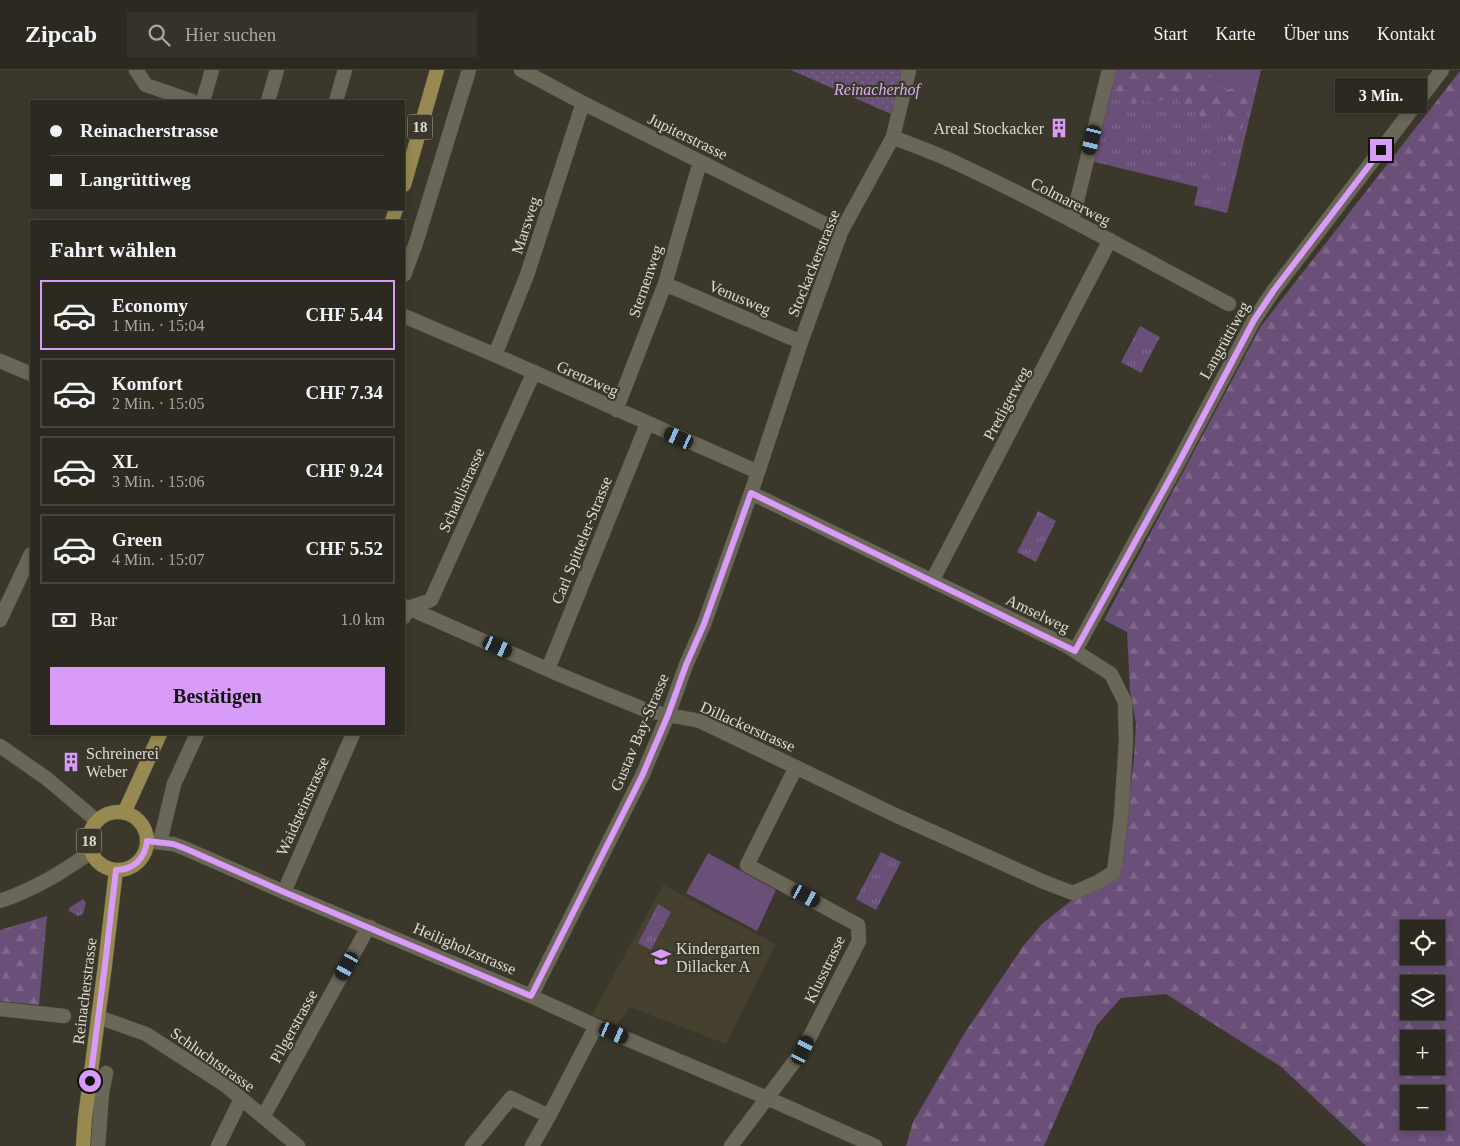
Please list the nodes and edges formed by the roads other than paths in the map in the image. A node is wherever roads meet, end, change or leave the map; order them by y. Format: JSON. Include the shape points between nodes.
{"nodes":[{"id":1,"x":136,"y":70,"type":"edge"},
{"id":2,"x":212,"y":70,"type":"edge"},
{"id":3,"x":277,"y":70,"type":"edge"},
{"id":4,"x":345,"y":70,"type":"edge"},
{"id":5,"x":437,"y":70,"type":"edge"},
{"id":6,"x":469,"y":70,"type":"edge"},
{"id":7,"x":521,"y":70,"type":"edge"},
{"id":8,"x":909,"y":70,"type":"edge"},
{"id":9,"x":1109,"y":70,"type":"edge"},
{"id":10,"x":1442,"y":70,"type":"edge"},
{"id":11,"x":189,"y":100,"type":"edge"},
{"id":12,"x":203,"y":100,"type":"edge"},
{"id":13,"x":268,"y":100,"type":"edge"},
{"id":14,"x":336,"y":100,"type":"edge"},
{"id":15,"x":583,"y":103,"type":"junction"},
{"id":16,"x":893,"y":137,"type":"junction"},
{"id":17,"x":700,"y":162,"type":"junction"},
{"id":18,"x":405,"y":179,"type":"edge"},
{"id":19,"x":1072,"y":221,"type":"junction"},
{"id":20,"x":841,"y":232,"type":"junction"},
{"id":21,"x":1110,"y":240,"type":"junction"},
{"id":22,"x":405,"y":272,"type":"edge"},
{"id":23,"x":665,"y":284,"type":"junction"},
{"id":24,"x":1228,"y":304,"type":"dead end"},
{"id":25,"x":405,"y":316,"type":"edge"},
{"id":26,"x":801,"y":342,"type":"junction"},
{"id":27,"x":495,"y":355,"type":"junction"},
{"id":28,"x":0,"y":361,"type":"edge"},
{"id":29,"x":534,"y":372,"type":"junction"},
{"id":30,"x":30,"y":374,"type":"edge"},
{"id":31,"x":616,"y":410,"type":"junction"},
{"id":32,"x":647,"y":424,"type":"junction"},
{"id":33,"x":758,"y":472,"type":"junction"},
{"id":34,"x":751,"y":493,"type":"junction"},
{"id":35,"x":30,"y":556,"type":"edge"},
{"id":36,"x":932,"y":581,"type":"junction"},
{"id":37,"x":405,"y":610,"type":"edge"},
{"id":38,"x":0,"y":620,"type":"edge"},
{"id":39,"x":1075,"y":651,"type":"junction"},
{"id":40,"x":548,"y":669,"type":"junction"},
{"id":41,"x":668,"y":715,"type":"junction"},
{"id":42,"x":160,"y":735,"type":"edge"},
{"id":43,"x":197,"y":735,"type":"edge"},
{"id":44,"x":353,"y":735,"type":"edge"},
{"id":45,"x":0,"y":746,"type":"edge"},
{"id":46,"x":796,"y":767,"type":"junction"},
{"id":47,"x":124,"y":813,"type":"junction"},
{"id":48,"x":97,"y":821,"type":"junction"},
{"id":49,"x":154,"y":842,"type":"junction"},
{"id":50,"x":91,"y":852,"type":"junction"},
{"id":51,"x":116,"y":870,"type":"junction"},
{"id":52,"x":284,"y":892,"type":"junction"},
{"id":53,"x":1073,"y":893,"type":"joint"},
{"id":54,"x":0,"y":901,"type":"edge"},
{"id":55,"x":370,"y":927,"type":"junction"},
{"id":56,"x":531,"y":996,"type":"junction"},
{"id":57,"x":0,"y":1009,"type":"edge"},
{"id":58,"x":64,"y":1016,"type":"dead end"},
{"id":59,"x":98,"y":1018,"type":"junction"},
{"id":60,"x":596,"y":1026,"type":"junction"},
{"id":61,"x":106,"y":1073,"type":"dead end"},
{"id":62,"x":767,"y":1098,"type":"junction"},
{"id":63,"x":241,"y":1099,"type":"junction"},
{"id":64,"x":549,"y":1116,"type":"junction"},
{"id":65,"x":263,"y":1117,"type":"junction"},
{"id":66,"x":83,"y":1146,"type":"edge"},
{"id":67,"x":98,"y":1146,"type":"edge"},
{"id":68,"x":218,"y":1146,"type":"edge"},
{"id":69,"x":298,"y":1146,"type":"edge"},
{"id":70,"x":472,"y":1146,"type":"edge"},
{"id":71,"x":532,"y":1146,"type":"edge"},
{"id":72,"x":731,"y":1146,"type":"edge"},
{"id":73,"x":875,"y":1146,"type":"edge"}],
"edges":[{"from":1,"to":11,"type":"street","via":[[146,85]]},
{"from":2,"to":12,"type":"street"},
{"from":3,"to":13,"type":"street"},
{"from":4,"to":14,"type":"street"},
{"from":5,"to":18,"type":"main road","number":"18"},
{"from":6,"to":22,"type":"street"},
{"from":7,"to":15,"type":"street","name":"Jupiterstrasse"},
{"from":8,"to":16,"type":"street","name":"Stockackerstrasse"},
{"from":9,"to":19,"type":"street"},
{"from":10,"to":39,"type":"street","name":"Langrüttiweg","via":[[1254,320]]},
{"from":15,"to":17,"type":"street","name":"Jupiterstrasse"},
{"from":15,"to":27,"type":"street","name":"Marsweg","via":[[526,275]]},
{"from":16,"to":19,"type":"street","name":"Colmarerweg","via":[[955,162]]},
{"from":16,"to":20,"type":"street","name":"Stockackerstrasse"},
{"from":17,"to":20,"type":"street","name":"Jupiterstrasse"},
{"from":17,"to":23,"type":"street","name":"Sternenweg"},
{"from":19,"to":21,"type":"street","name":"Colmarerweg"},
{"from":20,"to":26,"type":"street","name":"Stockackerstrasse"},
{"from":21,"to":24,"type":"street","name":"Colmarerweg"},
{"from":21,"to":36,"type":"street","name":"Predigerweg"},
{"from":23,"to":26,"type":"street","name":"Venusweg"},
{"from":23,"to":31,"type":"street","name":"Sternenweg"},
{"from":25,"to":27,"type":"street","name":"Grenzweg"},
{"from":26,"to":33,"type":"street","name":"Stockackerstrasse"},
{"from":27,"to":29,"type":"street","name":"Grenzweg"},
{"from":28,"to":30,"type":"street"},
{"from":29,"to":31,"type":"street","name":"Grenzweg"},
{"from":29,"to":37,"type":"street","name":"Schaulistrasse","via":[[431,600]]},
{"from":31,"to":32,"type":"street","name":"Grenzweg"},
{"from":32,"to":33,"type":"street","name":"Grenzweg"},
{"from":32,"to":40,"type":"street","name":"Carl Spitteler-Strasse"},
{"from":33,"to":34,"type":"street","name":"Gustav Bay-Strasse"},
{"from":34,"to":36,"type":"street","name":"Amselweg"},
{"from":34,"to":41,"type":"street","name":"Gustav Bay-Strasse"},
{"from":35,"to":38,"type":"street"},
{"from":36,"to":39,"type":"street","name":"Amselweg"},
{"from":37,"to":40,"type":"street","name":"Dillackerstrasse"},
{"from":39,"to":53,"type":"street","name":"Amselweg","via":[[1111,674],[1125,702],[1126,741],[1114,872]]},
{"from":40,"to":41,"type":"street","name":"Dillackerstrasse","via":[[648,711]]},
{"from":41,"to":46,"type":"street","name":"Dillackerstrasse","via":[[700,721]]},
{"from":41,"to":56,"type":"street","name":"Gustav Bay-Strasse","via":[[642,776]]},
{"from":42,"to":47,"type":"main road"},
{"from":43,"to":49,"type":"street","via":[[174,784]]},
{"from":44,"to":52,"type":"street","name":"Waidsteinstrasse"},
{"from":45,"to":48,"type":"street","via":[[46,778]]},
{"from":46,"to":53,"type":"street","name":"Dillackerstrasse","via":[[893,814]]},
{"from":46,"to":62,"type":"street","name":"Klusstrasse","via":[[747,865],[858,925],[860,941],[803,1050]]},
{"from":47,"to":48,"type":"main road","number":"18","via":[[111,813]]},
{"from":47,"to":49,"type":"main road","via":[[134,817]]},
{"from":48,"to":50,"type":"main road","number":"18","via":[[89,838]]},
{"from":49,"to":51,"type":"main road","number":"18","via":[[130,868]]},
{"from":49,"to":52,"type":"street","name":"Heiligholzstrasse","via":[[184,848]]},
{"from":50,"to":51,"type":"main road","number":"18","via":[[102,865]]},
{"from":50,"to":54,"type":"street","via":[[38,886]]},
{"from":51,"to":59,"type":"main road","name":"Reinacherstrasse","number":"18"},
{"from":52,"to":55,"type":"street","name":"Heiligholzstrasse"},
{"from":55,"to":56,"type":"street","name":"Heiligholzstrasse"},
{"from":55,"to":65,"type":"street","name":"Pilgerstrasse"},
{"from":56,"to":60,"type":"street","name":"Heiligholzstrasse"},
{"from":57,"to":58,"type":"street"},
{"from":59,"to":63,"type":"street","name":"Schluchtstrasse","via":[[146,1034],[225,1085]]},
{"from":59,"to":66,"type":"main road","name":"Reinacherstrasse","number":"18"},
{"from":60,"to":62,"type":"street","name":"Heiligholzstrasse"},
{"from":60,"to":64,"type":"street"},
{"from":61,"to":67,"type":"street"},
{"from":62,"to":72,"type":"street","name":"Klusstrasse"},
{"from":62,"to":73,"type":"street","name":"Heiligholzstrasse"},
{"from":63,"to":65,"type":"street","name":"Schluchtstrasse"},
{"from":63,"to":68,"type":"street"},
{"from":64,"to":70,"type":"street","via":[[510,1098]]},
{"from":64,"to":71,"type":"street"},
{"from":65,"to":69,"type":"street","name":"Schluchtstrasse"}]}
